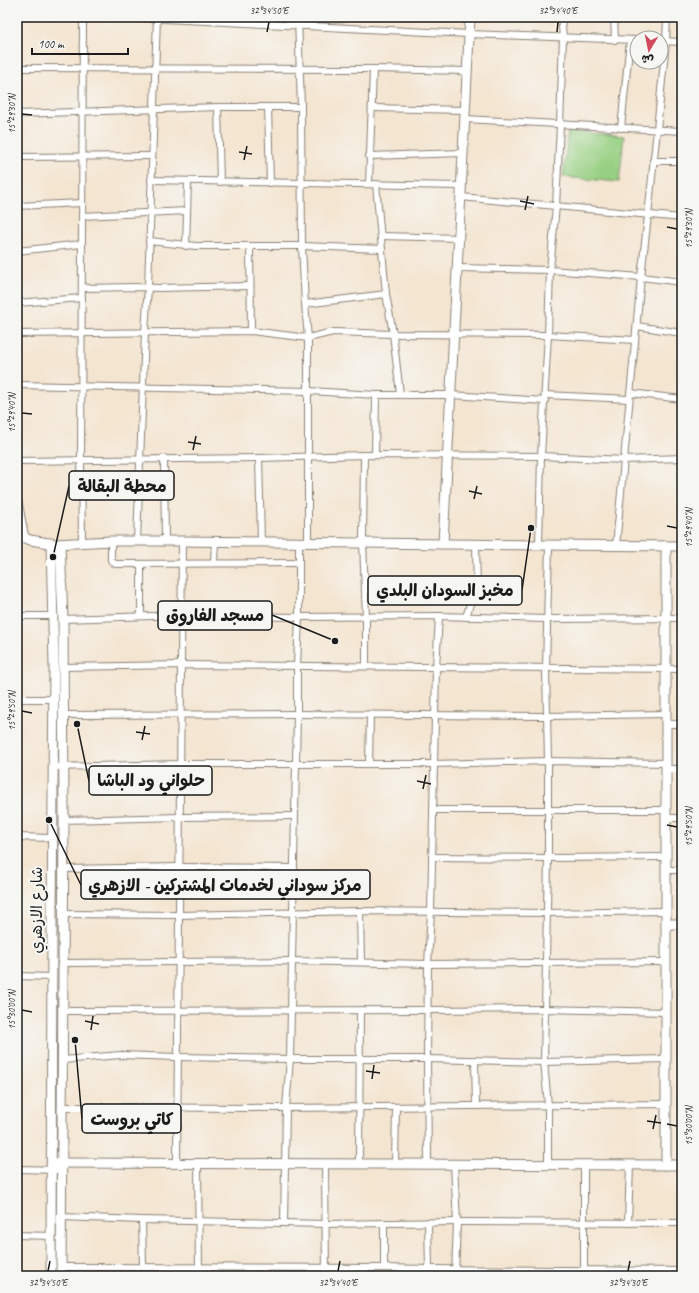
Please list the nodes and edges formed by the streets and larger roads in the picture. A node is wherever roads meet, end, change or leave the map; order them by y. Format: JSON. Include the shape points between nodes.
{"nodes":[{"id":1,"x":83,"y":17,"type":"edge"},
{"id":2,"x":126,"y":17,"type":"edge"},
{"id":3,"x":298,"y":17,"type":"edge"},
{"id":4,"x":470,"y":17,"type":"edge"},
{"id":5,"x":560,"y":17,"type":"edge"},
{"id":6,"x":614,"y":17,"type":"edge"},
{"id":7,"x":667,"y":17,"type":"edge"},
{"id":8,"x":157,"y":18,"type":"edge"},
{"id":9,"x":298,"y":25,"type":"junction"},
{"id":10,"x":665,"y":30,"type":"edge"},
{"id":11,"x":469,"y":34,"type":"junction"},
{"id":12,"x":563,"y":37,"type":"junction"},
{"id":13,"x":615,"y":40,"type":"junction"},
{"id":14,"x":629,"y":40,"type":"edge"},
{"id":15,"x":669,"y":41,"type":"edge"},
{"id":16,"x":682,"y":42,"type":"edge"},
{"id":17,"x":629,"y":50,"type":"edge"},
{"id":18,"x":17,"y":68,"type":"edge"},
{"id":19,"x":83,"y":68,"type":"junction"},
{"id":20,"x":155,"y":68,"type":"junction"},
{"id":21,"x":300,"y":69,"type":"junction"},
{"id":22,"x":372,"y":69,"type":"junction"},
{"id":23,"x":661,"y":70,"type":"edge"},
{"id":24,"x":467,"y":71,"type":"junction"},
{"id":25,"x":268,"y":107,"type":"junction"},
{"id":26,"x":301,"y":107,"type":"junction"},
{"id":27,"x":218,"y":108,"type":"junction"},
{"id":28,"x":372,"y":108,"type":"junction"},
{"id":29,"x":154,"y":110,"type":"junction"},
{"id":30,"x":84,"y":113,"type":"junction"},
{"id":31,"x":17,"y":114,"type":"edge"},
{"id":32,"x":465,"y":115,"type":"junction"},
{"id":33,"x":560,"y":124,"type":"junction"},
{"id":34,"x":621,"y":128,"type":"junction"},
{"id":35,"x":657,"y":130,"type":"junction"},
{"id":36,"x":682,"y":131,"type":"edge"},
{"id":37,"x":463,"y":153,"type":"junction"},
{"id":38,"x":152,"y":156,"type":"junction"},
{"id":39,"x":369,"y":156,"type":"junction"},
{"id":40,"x":17,"y":157,"type":"edge"},
{"id":41,"x":83,"y":157,"type":"junction"},
{"id":42,"x":653,"y":161,"type":"junction"},
{"id":43,"x":682,"y":161,"type":"edge"},
{"id":44,"x":151,"y":180,"type":"junction"},
{"id":45,"x":188,"y":181,"type":"junction"},
{"id":46,"x":220,"y":182,"type":"junction"},
{"id":47,"x":270,"y":183,"type":"junction"},
{"id":48,"x":302,"y":184,"type":"junction"},
{"id":49,"x":369,"y":184,"type":"junction"},
{"id":50,"x":376,"y":184,"type":"junction"},
{"id":51,"x":461,"y":186,"type":"junction"},
{"id":52,"x":461,"y":197,"type":"junction"},
{"id":53,"x":82,"y":203,"type":"junction"},
{"id":54,"x":17,"y":206,"type":"edge"},
{"id":55,"x":556,"y":206,"type":"junction"},
{"id":56,"x":187,"y":211,"type":"junction"},
{"id":57,"x":150,"y":212,"type":"junction"},
{"id":58,"x":82,"y":216,"type":"junction"},
{"id":59,"x":648,"y":216,"type":"junction"},
{"id":60,"x":682,"y":218,"type":"edge"},
{"id":61,"x":381,"y":236,"type":"junction"},
{"id":62,"x":459,"y":238,"type":"junction"},
{"id":63,"x":149,"y":241,"type":"junction"},
{"id":64,"x":82,"y":244,"type":"junction"},
{"id":65,"x":186,"y":246,"type":"junction"},
{"id":66,"x":250,"y":246,"type":"junction"},
{"id":67,"x":302,"y":246,"type":"junction"},
{"id":68,"x":382,"y":249,"type":"junction"},
{"id":69,"x":17,"y":251,"type":"edge"},
{"id":70,"x":457,"y":268,"type":"junction"},
{"id":71,"x":550,"y":270,"type":"junction"},
{"id":72,"x":641,"y":277,"type":"junction"},
{"id":73,"x":682,"y":282,"type":"edge"},
{"id":74,"x":250,"y":286,"type":"junction"},
{"id":75,"x":148,"y":287,"type":"junction"},
{"id":76,"x":82,"y":288,"type":"junction"},
{"id":77,"x":386,"y":294,"type":"junction"},
{"id":78,"x":82,"y":298,"type":"junction"},
{"id":79,"x":17,"y":303,"type":"edge"},
{"id":80,"x":305,"y":304,"type":"junction"},
{"id":81,"x":637,"y":326,"type":"junction"},
{"id":82,"x":251,"y":331,"type":"junction"},
{"id":83,"x":145,"y":332,"type":"junction"},
{"id":84,"x":82,"y":333,"type":"junction"},
{"id":85,"x":682,"y":333,"type":"edge"},
{"id":86,"x":17,"y":334,"type":"edge"},
{"id":87,"x":393,"y":334,"type":"junction"},
{"id":88,"x":454,"y":334,"type":"junction"},
{"id":89,"x":548,"y":335,"type":"junction"},
{"id":90,"x":308,"y":338,"type":"junction"},
{"id":91,"x":635,"y":340,"type":"junction"},
{"id":92,"x":17,"y":385,"type":"edge"},
{"id":93,"x":81,"y":386,"type":"junction"},
{"id":94,"x":143,"y":388,"type":"junction"},
{"id":95,"x":308,"y":391,"type":"junction"},
{"id":96,"x":400,"y":394,"type":"junction"},
{"id":97,"x":376,"y":395,"type":"junction"},
{"id":98,"x":451,"y":395,"type":"junction"},
{"id":99,"x":629,"y":396,"type":"junction"},
{"id":100,"x":545,"y":398,"type":"junction"},
{"id":101,"x":682,"y":399,"type":"edge"},
{"id":102,"x":364,"y":455,"type":"junction"},
{"id":103,"x":375,"y":455,"type":"junction"},
{"id":104,"x":308,"y":456,"type":"junction"},
{"id":105,"x":448,"y":456,"type":"junction"},
{"id":106,"x":542,"y":456,"type":"junction"},
{"id":107,"x":164,"y":458,"type":"junction"},
{"id":108,"x":259,"y":458,"type":"junction"},
{"id":109,"x":682,"y":458,"type":"edge"},
{"id":110,"x":139,"y":459,"type":"junction"},
{"id":111,"x":81,"y":460,"type":"junction"},
{"id":112,"x":624,"y":460,"type":"junction"},
{"id":113,"x":17,"y":461,"type":"edge"},
{"id":114,"x":17,"y":502,"type":"edge"},
{"id":115,"x":21,"y":536,"type":"edge"},
{"id":116,"x":111,"y":541,"type":"junction"},
{"id":117,"x":137,"y":541,"type":"junction"},
{"id":118,"x":165,"y":541,"type":"junction"},
{"id":119,"x":182,"y":541,"type":"junction"},
{"id":120,"x":214,"y":541,"type":"junction"},
{"id":121,"x":82,"y":542,"type":"junction"},
{"id":122,"x":261,"y":542,"type":"junction"},
{"id":123,"x":304,"y":542,"type":"junction"},
{"id":124,"x":363,"y":543,"type":"junction"},
{"id":125,"x":55,"y":544,"type":"junction"},
{"id":126,"x":443,"y":544,"type":"junction"},
{"id":127,"x":476,"y":544,"type":"junction"},
{"id":128,"x":539,"y":545,"type":"junction"},
{"id":129,"x":549,"y":545,"type":"junction"},
{"id":130,"x":616,"y":546,"type":"junction"},
{"id":131,"x":666,"y":546,"type":"junction"},
{"id":132,"x":682,"y":546,"type":"edge"},
{"id":133,"x":214,"y":563,"type":"junction"},
{"id":134,"x":299,"y":563,"type":"junction"},
{"id":135,"x":141,"y":564,"type":"junction"},
{"id":136,"x":182,"y":564,"type":"junction"},
{"id":137,"x":182,"y":615,"type":"junction"},
{"id":138,"x":17,"y":616,"type":"edge"},
{"id":139,"x":54,"y":616,"type":"junction"},
{"id":140,"x":141,"y":616,"type":"junction"},
{"id":141,"x":439,"y":616,"type":"junction"},
{"id":142,"x":299,"y":617,"type":"junction"},
{"id":143,"x":366,"y":617,"type":"junction"},
{"id":144,"x":466,"y":617,"type":"junction"},
{"id":145,"x":666,"y":618,"type":"junction"},
{"id":146,"x":682,"y":618,"type":"edge"},
{"id":147,"x":63,"y":619,"type":"junction"},
{"id":148,"x":548,"y":619,"type":"junction"},
{"id":149,"x":181,"y":665,"type":"junction"},
{"id":150,"x":297,"y":666,"type":"junction"},
{"id":151,"x":366,"y":666,"type":"junction"},
{"id":152,"x":63,"y":667,"type":"junction"},
{"id":153,"x":436,"y":668,"type":"junction"},
{"id":154,"x":546,"y":668,"type":"junction"},
{"id":155,"x":666,"y":669,"type":"junction"},
{"id":156,"x":682,"y":669,"type":"edge"},
{"id":157,"x":17,"y":699,"type":"edge"},
{"id":158,"x":54,"y":699,"type":"junction"},
{"id":159,"x":181,"y":714,"type":"junction"},
{"id":160,"x":297,"y":714,"type":"junction"},
{"id":161,"x":370,"y":714,"type":"junction"},
{"id":162,"x":436,"y":714,"type":"junction"},
{"id":163,"x":666,"y":714,"type":"junction"},
{"id":164,"x":64,"y":715,"type":"junction"},
{"id":165,"x":547,"y":716,"type":"junction"},
{"id":166,"x":666,"y":724,"type":"junction"},
{"id":167,"x":682,"y":724,"type":"edge"},
{"id":168,"x":548,"y":761,"type":"junction"},
{"id":169,"x":180,"y":764,"type":"junction"},
{"id":170,"x":295,"y":764,"type":"junction"},
{"id":171,"x":369,"y":764,"type":"junction"},
{"id":172,"x":434,"y":764,"type":"junction"},
{"id":173,"x":666,"y":766,"type":"junction"},
{"id":174,"x":53,"y":767,"type":"junction"},
{"id":175,"x":64,"y":767,"type":"junction"},
{"id":176,"x":682,"y":769,"type":"edge"},
{"id":177,"x":548,"y":809,"type":"junction"},
{"id":178,"x":433,"y":810,"type":"junction"},
{"id":179,"x":666,"y":814,"type":"junction"},
{"id":180,"x":295,"y":816,"type":"junction"},
{"id":181,"x":180,"y":817,"type":"junction"},
{"id":182,"x":682,"y":818,"type":"edge"},
{"id":183,"x":64,"y":820,"type":"junction"},
{"id":184,"x":17,"y":837,"type":"edge"},
{"id":185,"x":52,"y":838,"type":"junction"},
{"id":186,"x":432,"y":857,"type":"junction"},
{"id":187,"x":666,"y":857,"type":"junction"},
{"id":188,"x":548,"y":858,"type":"junction"},
{"id":189,"x":179,"y":867,"type":"junction"},
{"id":190,"x":294,"y":868,"type":"junction"},
{"id":191,"x":64,"y":869,"type":"junction"},
{"id":192,"x":667,"y":870,"type":"junction"},
{"id":193,"x":682,"y":870,"type":"edge"},
{"id":194,"x":666,"y":911,"type":"junction"},
{"id":195,"x":360,"y":912,"type":"junction"},
{"id":196,"x":431,"y":912,"type":"junction"},
{"id":197,"x":546,"y":912,"type":"junction"},
{"id":198,"x":292,"y":913,"type":"junction"},
{"id":199,"x":63,"y":914,"type":"junction"},
{"id":200,"x":179,"y":915,"type":"junction"},
{"id":201,"x":666,"y":924,"type":"junction"},
{"id":202,"x":682,"y":924,"type":"edge"},
{"id":203,"x":178,"y":961,"type":"junction"},
{"id":204,"x":292,"y":961,"type":"junction"},
{"id":205,"x":361,"y":962,"type":"junction"},
{"id":206,"x":666,"y":962,"type":"junction"},
{"id":207,"x":64,"y":963,"type":"junction"},
{"id":208,"x":428,"y":964,"type":"junction"},
{"id":209,"x":546,"y":964,"type":"junction"},
{"id":210,"x":17,"y":976,"type":"edge"},
{"id":211,"x":52,"y":977,"type":"junction"},
{"id":212,"x":545,"y":1008,"type":"junction"},
{"id":213,"x":291,"y":1010,"type":"junction"},
{"id":214,"x":360,"y":1010,"type":"junction"},
{"id":215,"x":428,"y":1010,"type":"junction"},
{"id":216,"x":63,"y":1011,"type":"junction"},
{"id":217,"x":178,"y":1011,"type":"junction"},
{"id":218,"x":666,"y":1012,"type":"junction"},
{"id":219,"x":178,"y":1057,"type":"junction"},
{"id":220,"x":290,"y":1059,"type":"junction"},
{"id":221,"x":359,"y":1059,"type":"junction"},
{"id":222,"x":427,"y":1059,"type":"junction"},
{"id":223,"x":666,"y":1059,"type":"junction"},
{"id":224,"x":62,"y":1060,"type":"junction"},
{"id":225,"x":475,"y":1060,"type":"junction"},
{"id":226,"x":544,"y":1062,"type":"junction"},
{"id":227,"x":666,"y":1104,"type":"junction"},
{"id":228,"x":548,"y":1105,"type":"junction"},
{"id":229,"x":476,"y":1106,"type":"junction"},
{"id":230,"x":62,"y":1107,"type":"junction"},
{"id":231,"x":177,"y":1107,"type":"junction"},
{"id":232,"x":359,"y":1107,"type":"junction"},
{"id":233,"x":396,"y":1107,"type":"junction"},
{"id":234,"x":428,"y":1107,"type":"junction"},
{"id":235,"x":286,"y":1108,"type":"junction"},
{"id":236,"x":176,"y":1163,"type":"junction"},
{"id":237,"x":198,"y":1163,"type":"junction"},
{"id":238,"x":285,"y":1164,"type":"junction"},
{"id":239,"x":325,"y":1164,"type":"junction"},
{"id":240,"x":358,"y":1164,"type":"junction"},
{"id":241,"x":395,"y":1164,"type":"junction"},
{"id":242,"x":428,"y":1164,"type":"junction"},
{"id":243,"x":454,"y":1164,"type":"junction"},
{"id":244,"x":548,"y":1165,"type":"junction"},
{"id":245,"x":584,"y":1165,"type":"junction"},
{"id":246,"x":630,"y":1165,"type":"junction"},
{"id":247,"x":666,"y":1165,"type":"junction"},
{"id":248,"x":682,"y":1165,"type":"edge"},
{"id":249,"x":51,"y":1166,"type":"junction"},
{"id":250,"x":61,"y":1167,"type":"junction"},
{"id":251,"x":17,"y":1169,"type":"edge"},
{"id":252,"x":61,"y":1217,"type":"junction"},
{"id":253,"x":142,"y":1220,"type":"junction"},
{"id":254,"x":199,"y":1220,"type":"junction"},
{"id":255,"x":428,"y":1222,"type":"junction"},
{"id":256,"x":457,"y":1222,"type":"junction"},
{"id":257,"x":284,"y":1223,"type":"junction"},
{"id":258,"x":384,"y":1223,"type":"junction"},
{"id":259,"x":584,"y":1223,"type":"junction"},
{"id":260,"x":628,"y":1223,"type":"junction"},
{"id":261,"x":682,"y":1223,"type":"edge"},
{"id":262,"x":326,"y":1224,"type":"junction"},
{"id":263,"x":17,"y":1234,"type":"edge"},
{"id":264,"x":51,"y":1236,"type":"junction"},
{"id":265,"x":143,"y":1267,"type":"junction"},
{"id":266,"x":199,"y":1268,"type":"junction"},
{"id":267,"x":326,"y":1268,"type":"junction"},
{"id":268,"x":384,"y":1268,"type":"junction"},
{"id":269,"x":429,"y":1269,"type":"junction"},
{"id":270,"x":682,"y":1271,"type":"edge"},
{"id":271,"x":61,"y":1272,"type":"edge"},
{"id":272,"x":456,"y":1273,"type":"edge"},
{"id":273,"x":584,"y":1273,"type":"edge"},
{"id":274,"x":51,"y":1276,"type":"edge"},
{"id":275,"x":199,"y":1276,"type":"edge"},
{"id":276,"x":326,"y":1276,"type":"edge"}],
"edges":[{"from":1,"to":19,"type":"street"},
{"from":2,"to":8,"type":"street"},
{"from":3,"to":9,"type":"street"},
{"from":4,"to":11,"type":"street"},
{"from":5,"to":12,"type":"street"},
{"from":6,"to":13,"type":"street"},
{"from":7,"to":10,"type":"street"},
{"from":8,"to":9,"type":"street"},
{"from":8,"to":20,"type":"street"},
{"from":9,"to":11,"type":"street"},
{"from":9,"to":21,"type":"street"},
{"from":11,"to":12,"type":"street"},
{"from":11,"to":24,"type":"street"},
{"from":12,"to":13,"type":"street"},
{"from":12,"to":33,"type":"street"},
{"from":13,"to":14,"type":"street"},
{"from":15,"to":16,"type":"street"},
{"from":17,"to":34,"type":"street"},
{"from":18,"to":19,"type":"street"},
{"from":19,"to":20,"type":"street"},
{"from":19,"to":30,"type":"street"},
{"from":20,"to":21,"type":"street"},
{"from":20,"to":29,"type":"street"},
{"from":21,"to":22,"type":"street"},
{"from":21,"to":26,"type":"street"},
{"from":22,"to":24,"type":"street"},
{"from":22,"to":28,"type":"street"},
{"from":23,"to":35,"type":"street"},
{"from":24,"to":32,"type":"street"},
{"from":25,"to":26,"type":"street"},
{"from":25,"to":27,"type":"street"},
{"from":25,"to":47,"type":"street"},
{"from":26,"to":48,"type":"street"},
{"from":27,"to":29,"type":"street"},
{"from":27,"to":46,"type":"street"},
{"from":28,"to":32,"type":"street"},
{"from":28,"to":39,"type":"street"},
{"from":29,"to":30,"type":"street"},
{"from":29,"to":38,"type":"street"},
{"from":30,"to":31,"type":"street"},
{"from":30,"to":41,"type":"street"},
{"from":32,"to":33,"type":"street"},
{"from":32,"to":37,"type":"street"},
{"from":33,"to":34,"type":"street"},
{"from":33,"to":55,"type":"street"},
{"from":34,"to":35,"type":"street"},
{"from":35,"to":36,"type":"street"},
{"from":35,"to":42,"type":"street"},
{"from":37,"to":39,"type":"street"},
{"from":37,"to":51,"type":"street"},
{"from":38,"to":41,"type":"street"},
{"from":38,"to":44,"type":"street"},
{"from":39,"to":49,"type":"street"},
{"from":40,"to":41,"type":"street"},
{"from":41,"to":53,"type":"street"},
{"from":42,"to":43,"type":"street"},
{"from":42,"to":59,"type":"street"},
{"from":44,"to":45,"type":"street"},
{"from":44,"to":57,"type":"street"},
{"from":45,"to":46,"type":"street"},
{"from":45,"to":56,"type":"street"},
{"from":46,"to":47,"type":"street"},
{"from":47,"to":48,"type":"street"},
{"from":48,"to":49,"type":"street"},
{"from":48,"to":67,"type":"street"},
{"from":49,"to":50,"type":"street"},
{"from":50,"to":51,"type":"street"},
{"from":50,"to":61,"type":"street"},
{"from":51,"to":52,"type":"street"},
{"from":52,"to":55,"type":"street"},
{"from":52,"to":62,"type":"street"},
{"from":53,"to":54,"type":"street"},
{"from":53,"to":58,"type":"street"},
{"from":55,"to":59,"type":"street"},
{"from":55,"to":71,"type":"street"},
{"from":56,"to":57,"type":"street"},
{"from":56,"to":65,"type":"street"},
{"from":57,"to":58,"type":"street"},
{"from":57,"to":63,"type":"street"},
{"from":58,"to":64,"type":"street"},
{"from":59,"to":60,"type":"street"},
{"from":59,"to":72,"type":"street"},
{"from":61,"to":62,"type":"street"},
{"from":61,"to":68,"type":"street"},
{"from":62,"to":70,"type":"street"},
{"from":63,"to":65,"type":"street"},
{"from":63,"to":75,"type":"street"},
{"from":64,"to":69,"type":"street"},
{"from":64,"to":76,"type":"street"},
{"from":65,"to":66,"type":"street"},
{"from":66,"to":67,"type":"street"},
{"from":66,"to":74,"type":"street"},
{"from":67,"to":68,"type":"street"},
{"from":67,"to":80,"type":"street"},
{"from":68,"to":77,"type":"street"},
{"from":70,"to":71,"type":"street"},
{"from":70,"to":88,"type":"street"},
{"from":71,"to":72,"type":"street"},
{"from":71,"to":89,"type":"street"},
{"from":72,"to":73,"type":"street"},
{"from":72,"to":81,"type":"street"},
{"from":74,"to":75,"type":"street"},
{"from":74,"to":82,"type":"street"},
{"from":75,"to":76,"type":"street"},
{"from":75,"to":83,"type":"street"},
{"from":76,"to":78,"type":"street"},
{"from":77,"to":80,"type":"street"},
{"from":77,"to":87,"type":"street"},
{"from":78,"to":79,"type":"street"},
{"from":78,"to":84,"type":"street"},
{"from":80,"to":90,"type":"street"},
{"from":81,"to":85,"type":"street"},
{"from":81,"to":91,"type":"street"},
{"from":82,"to":83,"type":"street"},
{"from":82,"to":90,"type":"street"},
{"from":83,"to":84,"type":"street"},
{"from":83,"to":94,"type":"street"},
{"from":84,"to":86,"type":"street"},
{"from":84,"to":93,"type":"street"},
{"from":87,"to":88,"type":"street"},
{"from":87,"to":90,"type":"street","via":[[333,332]]},
{"from":87,"to":96,"type":"street"},
{"from":88,"to":89,"type":"street"},
{"from":88,"to":98,"type":"street"},
{"from":89,"to":91,"type":"street"},
{"from":89,"to":100,"type":"street"},
{"from":90,"to":95,"type":"street"},
{"from":91,"to":99,"type":"street"},
{"from":92,"to":93,"type":"street"},
{"from":93,"to":94,"type":"street"},
{"from":93,"to":111,"type":"street"},
{"from":94,"to":95,"type":"street"},
{"from":94,"to":110,"type":"street"},
{"from":95,"to":97,"type":"street"},
{"from":95,"to":104,"type":"street"},
{"from":96,"to":97,"type":"street"},
{"from":96,"to":98,"type":"street"},
{"from":97,"to":103,"type":"street"},
{"from":98,"to":100,"type":"street"},
{"from":98,"to":105,"type":"street"},
{"from":99,"to":100,"type":"street"},
{"from":99,"to":101,"type":"street"},
{"from":99,"to":112,"type":"street"},
{"from":100,"to":106,"type":"street"},
{"from":102,"to":103,"type":"street"},
{"from":102,"to":104,"type":"street"},
{"from":102,"to":124,"type":"street"},
{"from":103,"to":105,"type":"street"},
{"from":104,"to":108,"type":"street"},
{"from":104,"to":123,"type":"street"},
{"from":105,"to":106,"type":"street"},
{"from":105,"to":126,"type":"street"},
{"from":106,"to":112,"type":"street"},
{"from":106,"to":128,"type":"street"},
{"from":107,"to":108,"type":"street"},
{"from":107,"to":110,"type":"street"},
{"from":107,"to":118,"type":"street"},
{"from":108,"to":122,"type":"street"},
{"from":109,"to":112,"type":"street"},
{"from":110,"to":111,"type":"street"},
{"from":110,"to":117,"type":"street"},
{"from":111,"to":113,"type":"street"},
{"from":111,"to":121,"type":"street"},
{"from":112,"to":130,"type":"street"},
{"from":114,"to":115,"type":"street"},
{"from":115,"to":125,"type":"street"},
{"from":116,"to":117,"type":"street"},
{"from":116,"to":121,"type":"street"},
{"from":116,"to":135,"type":"street","via":[[111,560],[114,564]]},
{"from":117,"to":118,"type":"street"},
{"from":118,"to":119,"type":"street"},
{"from":119,"to":120,"type":"street"},
{"from":119,"to":136,"type":"street"},
{"from":120,"to":122,"type":"street"},
{"from":120,"to":133,"type":"street"},
{"from":121,"to":125,"type":"street"},
{"from":122,"to":123,"type":"street"},
{"from":123,"to":124,"type":"street"},
{"from":123,"to":134,"type":"street"},
{"from":124,"to":126,"type":"street"},
{"from":124,"to":143,"type":"street"},
{"from":125,"to":139,"type":"street","name":"شارع الازهري"},
{"from":125,"to":147,"type":"street","name":"شارع الازهري"},
{"from":126,"to":127,"type":"street"},
{"from":127,"to":128,"type":"street"},
{"from":127,"to":144,"type":"street","via":[[477,592]]},
{"from":128,"to":129,"type":"street"},
{"from":129,"to":130,"type":"street"},
{"from":129,"to":148,"type":"street"},
{"from":130,"to":131,"type":"street"},
{"from":131,"to":132,"type":"street"},
{"from":131,"to":145,"type":"street"},
{"from":133,"to":134,"type":"street"},
{"from":133,"to":136,"type":"street"},
{"from":134,"to":142,"type":"street"},
{"from":135,"to":136,"type":"street"},
{"from":135,"to":140,"type":"street"},
{"from":136,"to":137,"type":"street"},
{"from":137,"to":140,"type":"street"},
{"from":137,"to":142,"type":"street"},
{"from":137,"to":149,"type":"street"},
{"from":138,"to":139,"type":"street"},
{"from":139,"to":158,"type":"street","name":"شارع الازهري"},
{"from":140,"to":147,"type":"street"},
{"from":141,"to":143,"type":"street"},
{"from":141,"to":144,"type":"street"},
{"from":141,"to":153,"type":"street"},
{"from":142,"to":143,"type":"street"},
{"from":142,"to":150,"type":"street"},
{"from":143,"to":151,"type":"street"},
{"from":144,"to":148,"type":"street"},
{"from":145,"to":146,"type":"street"},
{"from":145,"to":148,"type":"street"},
{"from":145,"to":155,"type":"street"},
{"from":147,"to":152,"type":"street","name":"شارع الازهري"},
{"from":148,"to":154,"type":"street"},
{"from":149,"to":150,"type":"street"},
{"from":149,"to":152,"type":"street"},
{"from":149,"to":159,"type":"street"},
{"from":150,"to":151,"type":"street"},
{"from":150,"to":160,"type":"street"},
{"from":151,"to":153,"type":"street"},
{"from":152,"to":164,"type":"street","name":"شارع الازهري"},
{"from":153,"to":154,"type":"street"},
{"from":153,"to":162,"type":"street"},
{"from":154,"to":155,"type":"street"},
{"from":154,"to":165,"type":"street"},
{"from":155,"to":156,"type":"street"},
{"from":155,"to":163,"type":"street"},
{"from":157,"to":158,"type":"street"},
{"from":158,"to":174,"type":"street","name":"شارع الازهري"},
{"from":159,"to":160,"type":"street"},
{"from":159,"to":164,"type":"street"},
{"from":159,"to":169,"type":"street"},
{"from":160,"to":161,"type":"street"},
{"from":160,"to":170,"type":"street"},
{"from":161,"to":162,"type":"street"},
{"from":161,"to":171,"type":"street"},
{"from":162,"to":165,"type":"street"},
{"from":162,"to":172,"type":"street"},
{"from":163,"to":165,"type":"street"},
{"from":163,"to":166,"type":"street"},
{"from":164,"to":175,"type":"street","name":"شارع الازهري"},
{"from":165,"to":168,"type":"street"},
{"from":166,"to":167,"type":"street"},
{"from":166,"to":173,"type":"street"},
{"from":168,"to":172,"type":"street"},
{"from":168,"to":173,"type":"street"},
{"from":168,"to":177,"type":"street"},
{"from":169,"to":170,"type":"street"},
{"from":169,"to":175,"type":"street"},
{"from":169,"to":181,"type":"street"},
{"from":170,"to":171,"type":"street"},
{"from":170,"to":180,"type":"street"},
{"from":171,"to":172,"type":"street"},
{"from":172,"to":178,"type":"street"},
{"from":173,"to":176,"type":"street"},
{"from":173,"to":179,"type":"street"},
{"from":174,"to":175,"type":"street"},
{"from":174,"to":185,"type":"street","name":"شارع الازهري"},
{"from":175,"to":183,"type":"street","name":"شارع الازهري"},
{"from":177,"to":178,"type":"street"},
{"from":177,"to":179,"type":"street"},
{"from":177,"to":188,"type":"street"},
{"from":178,"to":186,"type":"street"},
{"from":179,"to":182,"type":"street"},
{"from":179,"to":187,"type":"street"},
{"from":180,"to":181,"type":"street"},
{"from":180,"to":190,"type":"street"},
{"from":181,"to":183,"type":"street"},
{"from":181,"to":189,"type":"street"},
{"from":183,"to":191,"type":"street","name":"شارع الازهري"},
{"from":184,"to":185,"type":"street"},
{"from":185,"to":211,"type":"street","name":"شارع الازهري"},
{"from":186,"to":188,"type":"street"},
{"from":186,"to":196,"type":"street"},
{"from":187,"to":188,"type":"street"},
{"from":187,"to":192,"type":"street"},
{"from":188,"to":197,"type":"street"},
{"from":189,"to":190,"type":"street"},
{"from":189,"to":191,"type":"street"},
{"from":189,"to":200,"type":"street"},
{"from":190,"to":198,"type":"street"},
{"from":191,"to":199,"type":"street","name":"شارع الازهري"},
{"from":192,"to":193,"type":"street"},
{"from":192,"to":194,"type":"street"},
{"from":194,"to":197,"type":"street"},
{"from":194,"to":201,"type":"street"},
{"from":195,"to":196,"type":"street"},
{"from":195,"to":198,"type":"street"},
{"from":195,"to":205,"type":"street"},
{"from":196,"to":197,"type":"street"},
{"from":196,"to":208,"type":"street"},
{"from":197,"to":209,"type":"street"},
{"from":198,"to":200,"type":"street"},
{"from":198,"to":204,"type":"street"},
{"from":199,"to":200,"type":"street"},
{"from":199,"to":207,"type":"street","name":"شارع الازهري"},
{"from":200,"to":203,"type":"street"},
{"from":201,"to":202,"type":"street"},
{"from":201,"to":206,"type":"street"},
{"from":203,"to":204,"type":"street"},
{"from":203,"to":207,"type":"street"},
{"from":203,"to":217,"type":"street"},
{"from":204,"to":205,"type":"street"},
{"from":204,"to":213,"type":"street"},
{"from":205,"to":208,"type":"street"},
{"from":206,"to":209,"type":"street"},
{"from":206,"to":218,"type":"street"},
{"from":207,"to":216,"type":"street","name":"شارع الازهري"},
{"from":208,"to":209,"type":"street"},
{"from":208,"to":215,"type":"street"},
{"from":209,"to":212,"type":"street"},
{"from":210,"to":211,"type":"street"},
{"from":211,"to":249,"type":"street","name":"شارع الازهري"},
{"from":212,"to":215,"type":"street"},
{"from":212,"to":218,"type":"street"},
{"from":212,"to":226,"type":"street"},
{"from":213,"to":214,"type":"street"},
{"from":213,"to":217,"type":"street"},
{"from":213,"to":220,"type":"street"},
{"from":214,"to":215,"type":"street"},
{"from":214,"to":221,"type":"street"},
{"from":215,"to":222,"type":"street"},
{"from":216,"to":217,"type":"street"},
{"from":216,"to":224,"type":"street","name":"شارع الازهري"},
{"from":217,"to":219,"type":"street"},
{"from":218,"to":223,"type":"street"},
{"from":219,"to":220,"type":"street"},
{"from":219,"to":224,"type":"street","via":[[120,1055]]},
{"from":219,"to":231,"type":"street"},
{"from":220,"to":221,"type":"street"},
{"from":220,"to":235,"type":"street"},
{"from":221,"to":222,"type":"street"},
{"from":221,"to":232,"type":"street"},
{"from":222,"to":225,"type":"street"},
{"from":222,"to":234,"type":"street"},
{"from":223,"to":226,"type":"street"},
{"from":223,"to":227,"type":"street"},
{"from":224,"to":230,"type":"street","name":"شارع الازهري"},
{"from":225,"to":226,"type":"street"},
{"from":225,"to":229,"type":"street"},
{"from":226,"to":228,"type":"street"},
{"from":227,"to":228,"type":"street"},
{"from":227,"to":247,"type":"street"},
{"from":228,"to":229,"type":"street"},
{"from":228,"to":244,"type":"street"},
{"from":229,"to":234,"type":"street"},
{"from":230,"to":231,"type":"street"},
{"from":230,"to":250,"type":"street","name":"شارع الازهري"},
{"from":231,"to":235,"type":"street"},
{"from":231,"to":236,"type":"street"},
{"from":232,"to":233,"type":"street"},
{"from":232,"to":235,"type":"street"},
{"from":232,"to":240,"type":"street"},
{"from":233,"to":234,"type":"street"},
{"from":233,"to":241,"type":"street"},
{"from":234,"to":242,"type":"street"},
{"from":235,"to":238,"type":"street"},
{"from":236,"to":237,"type":"street"},
{"from":236,"to":250,"type":"street"},
{"from":237,"to":238,"type":"street"},
{"from":237,"to":254,"type":"street"},
{"from":238,"to":239,"type":"street"},
{"from":238,"to":257,"type":"street"},
{"from":239,"to":240,"type":"street"},
{"from":239,"to":262,"type":"street"},
{"from":240,"to":241,"type":"street"},
{"from":241,"to":242,"type":"street"},
{"from":242,"to":243,"type":"street"},
{"from":243,"to":244,"type":"street"},
{"from":243,"to":256,"type":"street"},
{"from":244,"to":245,"type":"street"},
{"from":245,"to":246,"type":"street"},
{"from":245,"to":259,"type":"street"},
{"from":246,"to":247,"type":"street"},
{"from":246,"to":260,"type":"street"},
{"from":247,"to":248,"type":"street"},
{"from":249,"to":250,"type":"street"},
{"from":249,"to":251,"type":"street"},
{"from":249,"to":264,"type":"street","name":"شارع الازهري"},
{"from":250,"to":252,"type":"street","name":"شارع الازهري"},
{"from":252,"to":253,"type":"street"},
{"from":252,"to":271,"type":"street","name":"شارع الازهري"},
{"from":253,"to":254,"type":"street"},
{"from":253,"to":265,"type":"street"},
{"from":254,"to":257,"type":"street"},
{"from":254,"to":266,"type":"street"},
{"from":255,"to":256,"type":"street"},
{"from":255,"to":258,"type":"street"},
{"from":255,"to":269,"type":"street"},
{"from":256,"to":259,"type":"street"},
{"from":256,"to":272,"type":"street"},
{"from":257,"to":262,"type":"street"},
{"from":258,"to":262,"type":"street"},
{"from":258,"to":268,"type":"street"},
{"from":259,"to":260,"type":"street"},
{"from":259,"to":273,"type":"street"},
{"from":260,"to":261,"type":"street"},
{"from":262,"to":267,"type":"street"},
{"from":263,"to":264,"type":"street"},
{"from":264,"to":274,"type":"street","name":"شارع الازهري"},
{"from":265,"to":266,"type":"street"},
{"from":265,"to":271,"type":"street"},
{"from":266,"to":267,"type":"street"},
{"from":266,"to":275,"type":"street"},
{"from":267,"to":268,"type":"street"},
{"from":267,"to":276,"type":"street"},
{"from":268,"to":269,"type":"street"},
{"from":269,"to":272,"type":"street"},
{"from":270,"to":273,"type":"street"},
{"from":272,"to":273,"type":"street"}]}
